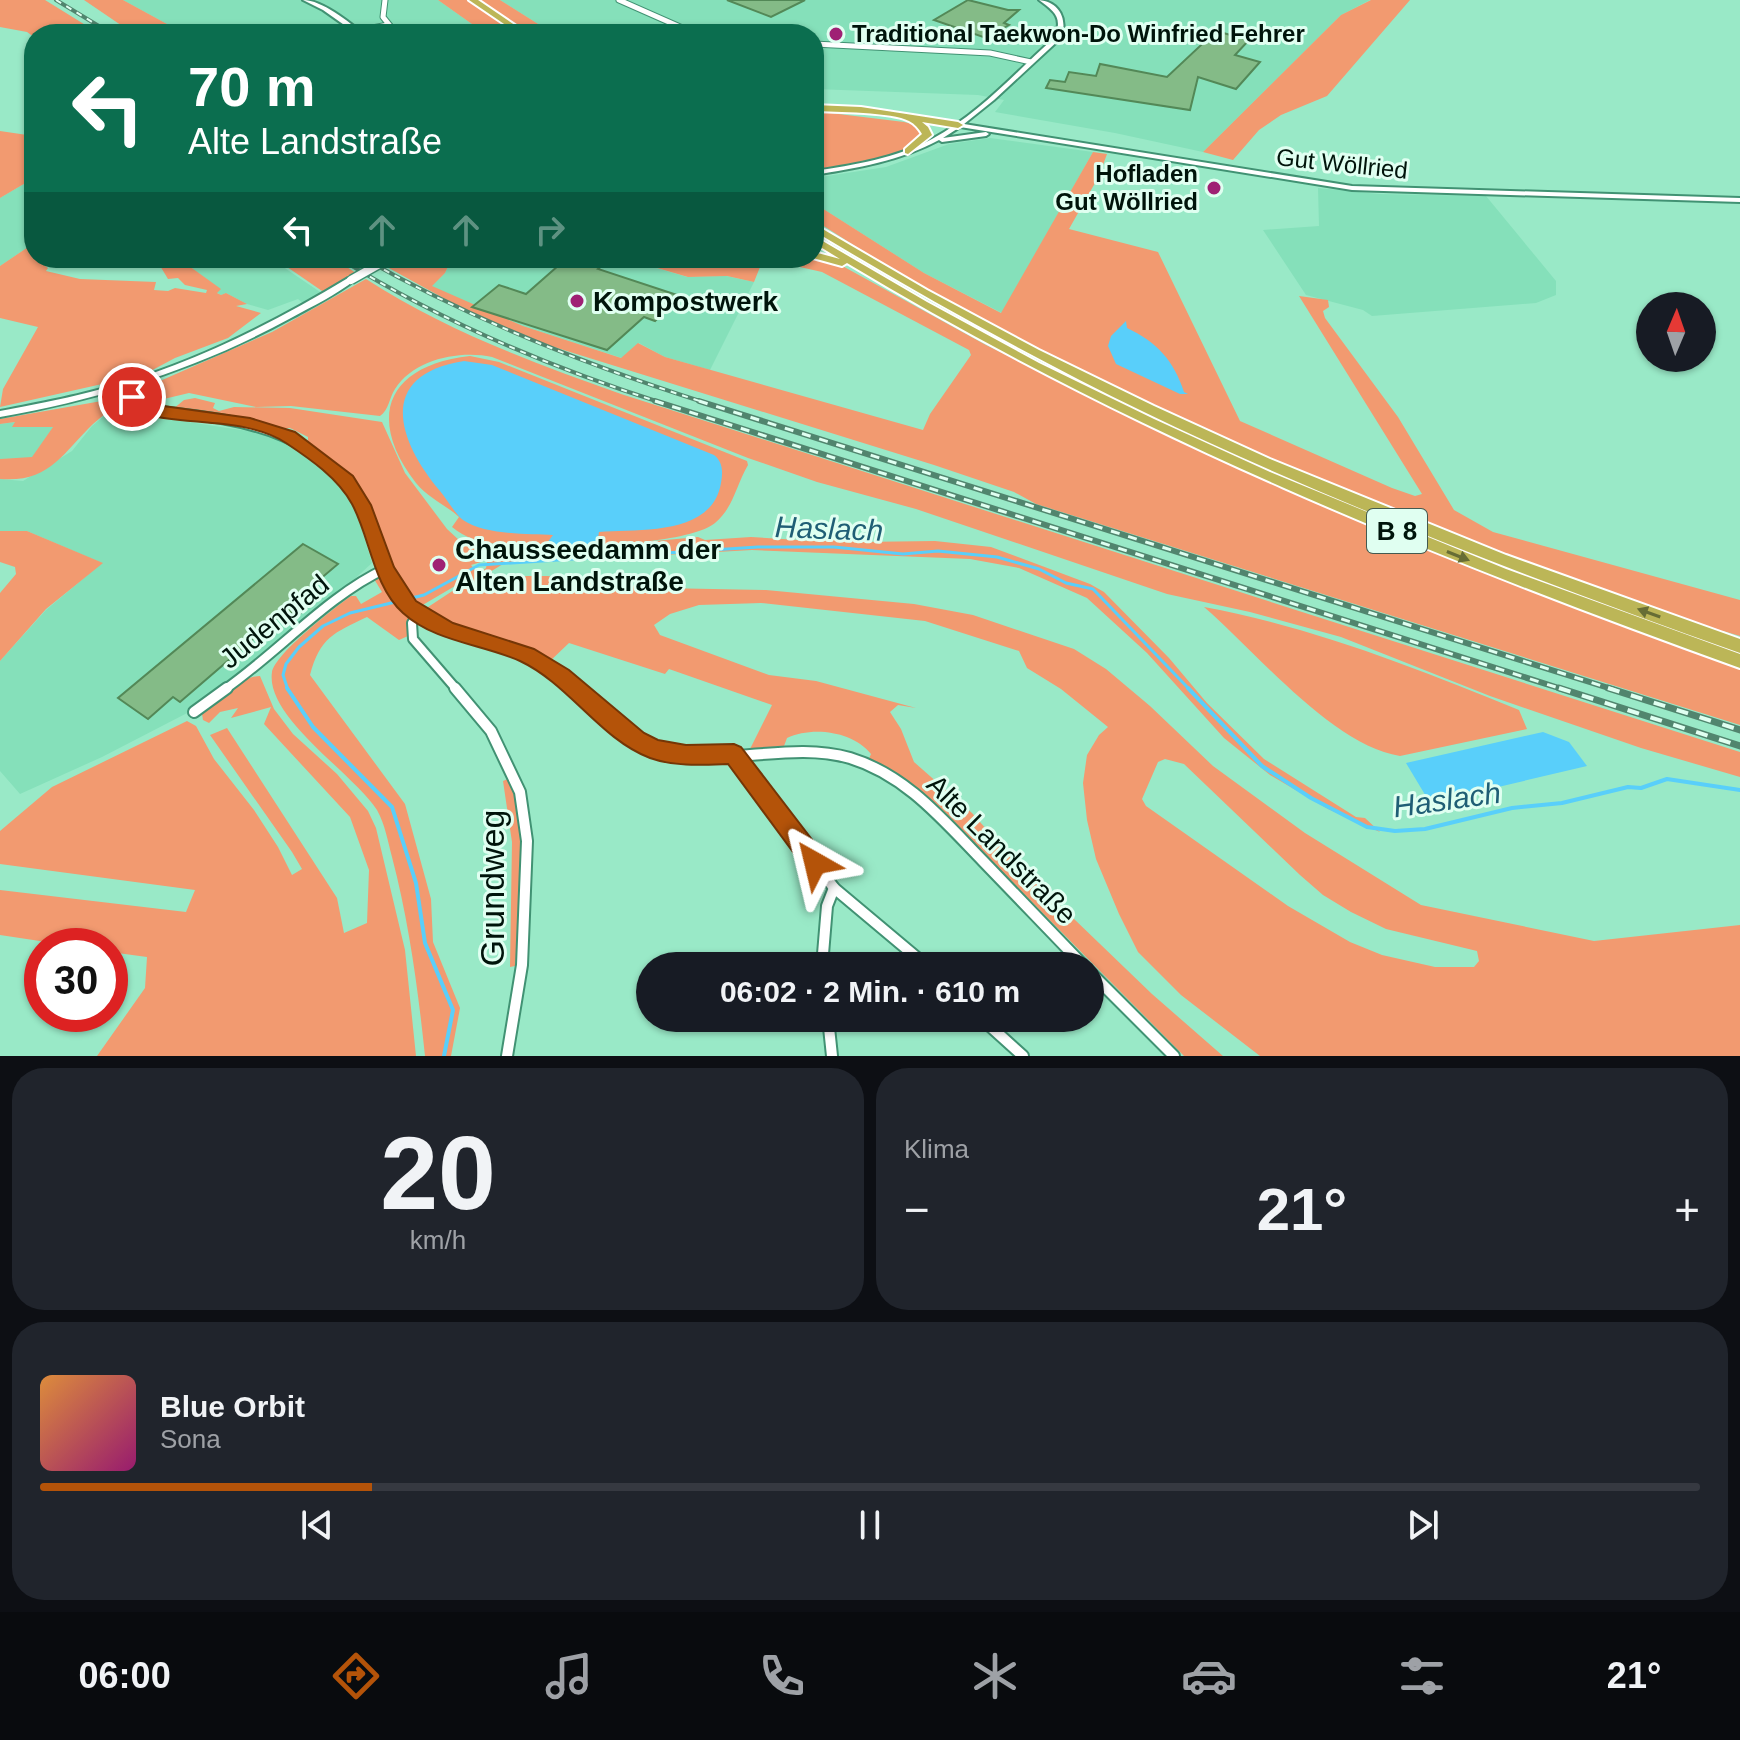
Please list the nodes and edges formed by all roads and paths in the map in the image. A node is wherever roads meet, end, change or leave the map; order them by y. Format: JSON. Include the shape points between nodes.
{"nodes":[{"id":1,"x":306,"y":0,"type":"edge"},
{"id":2,"x":385,"y":0,"type":"edge"},
{"id":3,"x":462,"y":0,"type":"edge"},
{"id":4,"x":473,"y":0,"type":"edge"},
{"id":5,"x":619,"y":0,"type":"edge"},
{"id":6,"x":1042,"y":0,"type":"edge"},
{"id":7,"x":346,"y":24,"type":"edge"},
{"id":8,"x":388,"y":24,"type":"edge"},
{"id":9,"x":497,"y":24,"type":"edge"},
{"id":10,"x":509,"y":24,"type":"edge"},
{"id":11,"x":673,"y":24,"type":"edge"},
{"id":12,"x":824,"y":44,"type":"edge"},
{"id":13,"x":1031,"y":62,"type":"junction"},
{"id":14,"x":824,"y":108,"type":"edge"},
{"id":15,"x":980,"y":108,"type":"junction"},
{"id":16,"x":909,"y":118,"type":"junction"},
{"id":17,"x":958,"y":125,"type":"junction"},
{"id":18,"x":1011,"y":134,"type":"junction"},
{"id":19,"x":1038,"y":138,"type":"junction"},
{"id":20,"x":932,"y":141,"type":"junction"},
{"id":21,"x":908,"y":151,"type":"junction"},
{"id":22,"x":824,"y":171,"type":"edge"},
{"id":23,"x":1740,"y":200,"type":"edge"},
{"id":24,"x":824,"y":233,"type":"edge"},
{"id":25,"x":824,"y":245,"type":"edge"},
{"id":26,"x":824,"y":259,"type":"edge"},
{"id":27,"x":372,"y":268,"type":"edge"},
{"id":28,"x":882,"y":281,"type":"junction"},
{"id":29,"x":129,"y":386,"type":"junction"},
{"id":30,"x":0,"y":414,"type":"edge"},
{"id":31,"x":385,"y":569,"type":"junction"},
{"id":32,"x":413,"y":610,"type":"junction"},
{"id":33,"x":1740,"y":646,"type":"edge"},
{"id":34,"x":1722,"y":647,"type":"junction"},
{"id":35,"x":1740,"y":661,"type":"edge"},
{"id":36,"x":194,"y":712,"type":"dead end"},
{"id":37,"x":734,"y":754,"type":"junction"},
{"id":38,"x":834,"y":888,"type":"junction"},
{"id":39,"x":823,"y":952,"type":"edge"},
{"id":40,"x":912,"y":952,"type":"edge"},
{"id":41,"x":1071,"y":952,"type":"edge"},
{"id":42,"x":1104,"y":986,"type":"edge"},
{"id":43,"x":829,"y":1032,"type":"edge"},
{"id":44,"x":996,"y":1032,"type":"edge"},
{"id":45,"x":507,"y":1056,"type":"edge"},
{"id":46,"x":832,"y":1056,"type":"edge"},
{"id":47,"x":1023,"y":1056,"type":"edge"},
{"id":48,"x":1174,"y":1056,"type":"edge"}],
"edges":[{"from":1,"to":7,"type":"street"},
{"from":2,"to":8,"type":"street","via":[[383,17]]},
{"from":3,"to":9,"type":"highway"},
{"from":4,"to":10,"type":"highway"},
{"from":5,"to":11,"type":"street"},
{"from":6,"to":13,"type":"street","via":[[1053,6],[1063,23],[1058,38]]},
{"from":12,"to":13,"type":"street","via":[[980,52]]},
{"from":13,"to":15,"type":"street"},
{"from":14,"to":16,"type":"highway"},
{"from":15,"to":17,"type":"street"},
{"from":15,"to":19,"type":"street","via":[[991,124]]},
{"from":16,"to":17,"type":"highway"},
{"from":16,"to":21,"type":"highway","via":[[927,135]]},
{"from":17,"to":18,"type":"street"},
{"from":17,"to":20,"type":"street"},
{"from":18,"to":19,"type":"street"},
{"from":18,"to":20,"type":"street"},
{"from":19,"to":23,"type":"street","name":"Gut Wöllried","via":[[1352,188]]},
{"from":20,"to":21,"type":"street"},
{"from":21,"to":22,"type":"street","via":[[876,163]]},
{"from":34,"to":24,"type":"highway","number":"B 8","one_way":true,"via":[[1201,433],[987,327]]},
{"from":25,"to":28,"type":"highway","number":"B 8"},
{"from":26,"to":28,"type":"highway"},
{"from":27,"to":29,"type":"street","bridge":true,"via":[[242,340]]},
{"from":28,"to":34,"type":"highway","number":"B 8","one_way":true,"via":[[1058,376],[1262,474],[1520,581]]},
{"from":29,"to":30,"type":"street"},
{"from":29,"to":31,"type":"street","name":"Alte Landstraße","via":[[144,409],[250,423],[278,431],[323,460],[347,480],[362,505]]},
{"from":31,"to":32,"type":"street","name":"Alte Landstraße"},
{"from":31,"to":36,"type":"street","name":"Judenpfad","via":[[358,581],[263,663]]},
{"from":32,"to":37,"type":"street","name":"Alte Landstraße","via":[[446,629],[527,655],[655,750]]},
{"from":32,"to":45,"type":"street","name":"Grundweg","via":[[413,639],[491,731],[520,792],[527,841],[522,965]]},
{"from":33,"to":34,"type":"highway","number":"B 8"},
{"from":34,"to":35,"type":"highway","number":"B 8"},
{"from":37,"to":38,"type":"street"},
{"from":37,"to":41,"type":"street","name":"Alte Landstraße","via":[[833,752],[883,771],[944,820]]},
{"from":38,"to":39,"type":"street"},
{"from":38,"to":40,"type":"street"},
{"from":42,"to":48,"type":"street"},
{"from":43,"to":46,"type":"street"},
{"from":44,"to":47,"type":"street"}]}
